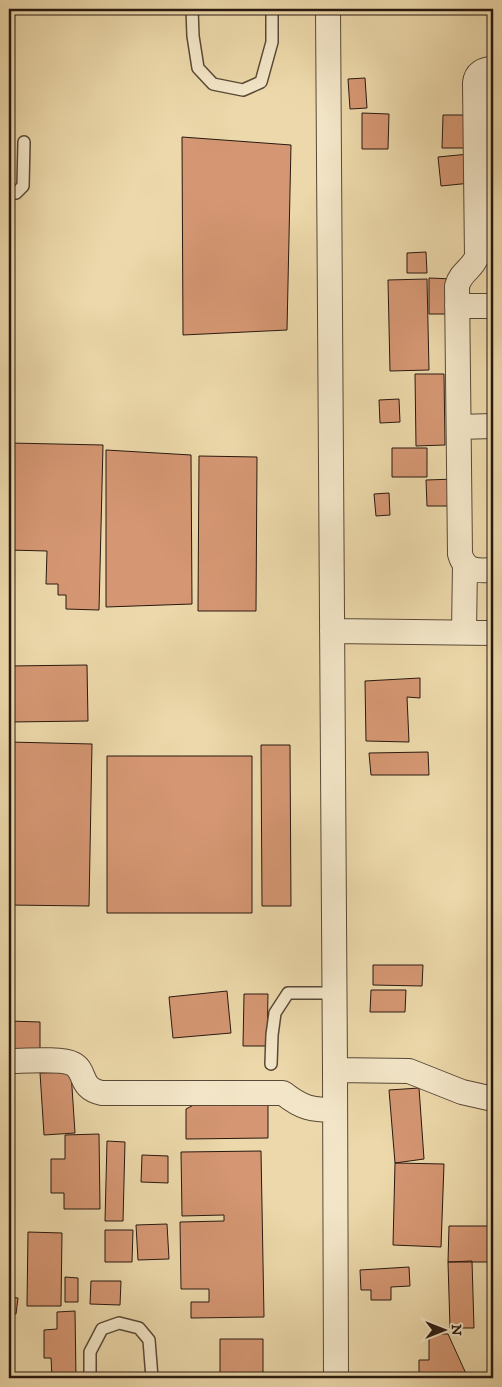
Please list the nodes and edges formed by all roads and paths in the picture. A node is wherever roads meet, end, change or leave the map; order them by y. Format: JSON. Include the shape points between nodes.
{"nodes":[{"id":1,"x":192,"y":9,"type":"edge"},
{"id":2,"x":272,"y":9,"type":"edge"},
{"id":3,"x":328,"y":9,"type":"edge"},
{"id":4,"x":493,"y":69,"type":"edge"},
{"id":5,"x":24,"y":142,"type":"dead end"},
{"id":6,"x":9,"y":194,"type":"edge"},
{"id":7,"x":457,"y":306,"type":"junction"},
{"id":8,"x":493,"y":306,"type":"edge"},
{"id":9,"x":459,"y":426,"type":"junction"},
{"id":10,"x":493,"y":426,"type":"edge"},
{"id":11,"x":465,"y":565,"type":"junction"},
{"id":12,"x":493,"y":570,"type":"edge"},
{"id":13,"x":332,"y":631,"type":"junction"},
{"id":14,"x":464,"y":632,"type":"junction"},
{"id":15,"x":493,"y":633,"type":"edge"},
{"id":16,"x":335,"y":993,"type":"junction"},
{"id":17,"x":9,"y":1061,"type":"edge"},
{"id":18,"x":271,"y":1064,"type":"dead end"},
{"id":19,"x":335,"y":1070,"type":"junction"},
{"id":20,"x":493,"y":1100,"type":"edge"},
{"id":21,"x":335,"y":1110,"type":"junction"},
{"id":22,"x":90,"y":1378,"type":"edge"},
{"id":23,"x":152,"y":1378,"type":"edge"},
{"id":24,"x":336,"y":1378,"type":"edge"}],
"edges":[{"from":1,"to":2,"type":"lane","via":[[198,68],[213,84],[243,90],[261,82],[272,42]]},
{"from":3,"to":13,"type":"street"},
{"from":4,"to":7,"type":"street","via":[[479,73],[475,83],[477,256],[459,279]]},
{"from":5,"to":6,"type":"lane","via":[[23,186],[16,193]]},
{"from":7,"to":8,"type":"street"},
{"from":7,"to":9,"type":"street"},
{"from":9,"to":10,"type":"street"},
{"from":9,"to":11,"type":"street","via":[[460,554]]},
{"from":11,"to":12,"type":"street","via":[[475,571]]},
{"from":11,"to":14,"type":"street"},
{"from":13,"to":14,"type":"street"},
{"from":13,"to":16,"type":"street"},
{"from":14,"to":15,"type":"street"},
{"from":16,"to":18,"type":"lane","via":[[288,993],[275,1013]]},
{"from":16,"to":19,"type":"street"},
{"from":17,"to":21,"type":"street","via":[[70,1062],[90,1088],[102,1093],[283,1093],[314,1110]]},
{"from":19,"to":20,"type":"street","via":[[409,1071],[462,1092]]},
{"from":19,"to":21,"type":"street"},
{"from":21,"to":24,"type":"street"},
{"from":22,"to":23,"type":"lane","via":[[90,1352],[102,1329],[119,1323],[139,1328],[149,1340]]}]}
